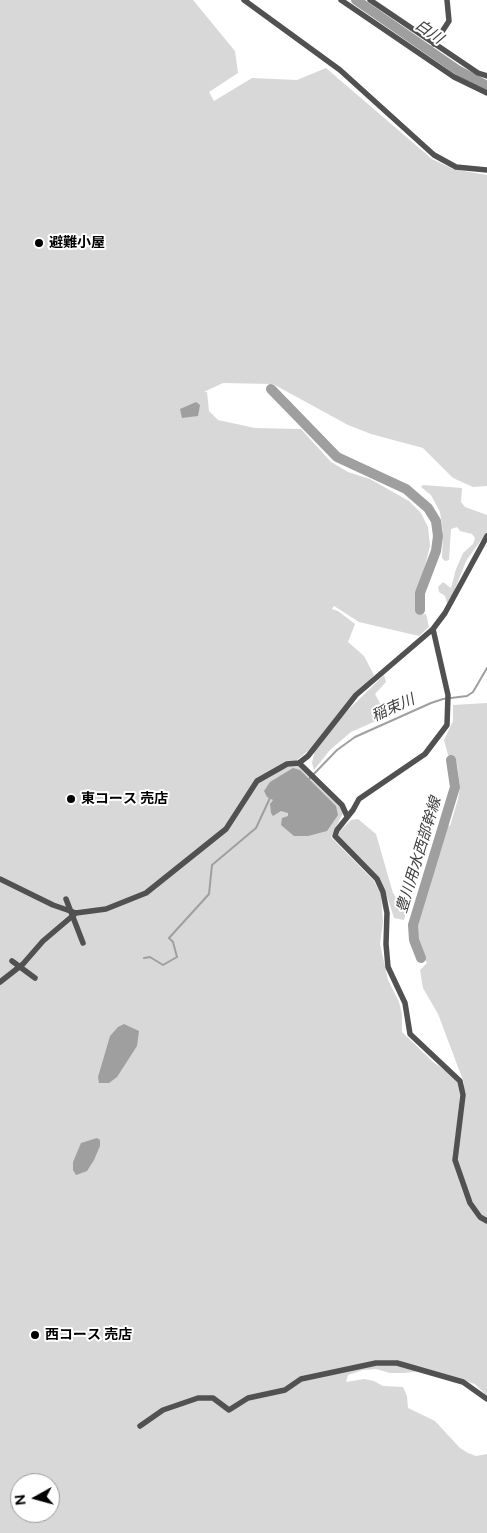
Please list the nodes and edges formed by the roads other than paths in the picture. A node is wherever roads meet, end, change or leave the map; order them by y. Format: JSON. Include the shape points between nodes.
{"nodes":[{"id":1,"x":244,"y":0,"type":"edge"},
{"id":2,"x":341,"y":0,"type":"edge"},
{"id":3,"x":370,"y":0,"type":"edge"},
{"id":4,"x":447,"y":0,"type":"edge"},
{"id":5,"x":434,"y":44,"type":"junction"},
{"id":6,"x":487,"y":76,"type":"edge"},
{"id":7,"x":487,"y":93,"type":"edge"},
{"id":8,"x":487,"y":170,"type":"edge"},
{"id":9,"x":487,"y":536,"type":"edge"},
{"id":10,"x":432,"y":628,"type":"junction"},
{"id":11,"x":299,"y":763,"type":"junction"},
{"id":12,"x":347,"y":816,"type":"junction"},
{"id":13,"x":0,"y":879,"type":"edge"},
{"id":14,"x":66,"y":899,"type":"dead end"},
{"id":15,"x":76,"y":913,"type":"junction"},
{"id":16,"x":83,"y":943,"type":"dead end"},
{"id":17,"x":12,"y":961,"type":"dead end"},
{"id":18,"x":35,"y":978,"type":"dead end"},
{"id":19,"x":0,"y":982,"type":"edge"},
{"id":20,"x":487,"y":1221,"type":"edge"},
{"id":21,"x":487,"y":1399,"type":"edge"},
{"id":22,"x":140,"y":1426,"type":"dead end"}],
"edges":[{"from":1,"to":8,"type":"street","via":[[340,70],[434,155],[456,167]]},
{"from":2,"to":7,"type":"street","via":[[454,77]]},
{"from":3,"to":5,"type":"street"},
{"from":4,"to":5,"type":"street","via":[[449,22]]},
{"from":5,"to":6,"type":"street"},
{"from":9,"to":10,"type":"street","via":[[445,613]]},
{"from":10,"to":11,"type":"street","via":[[356,695]]},
{"from":10,"to":12,"type":"street","via":[[448,695],[447,725],[430,748],[362,796]]},
{"from":11,"to":12,"type":"street","via":[[342,805]]},
{"from":11,"to":15,"type":"street","via":[[287,764],[257,781],[226,829],[141,897],[106,910]]},
{"from":12,"to":20,"type":"street","via":[[335,836],[377,879],[383,892],[388,913],[388,967],[408,1013],[408,1030],[460,1081],[463,1096],[455,1160],[470,1203]]},
{"from":13,"to":15,"type":"street"},
{"from":14,"to":16,"type":"street","bridge":true},
{"from":15,"to":19,"type":"street"},
{"from":17,"to":18,"type":"street","bridge":true},
{"from":21,"to":22,"type":"street","via":[[463,1382],[397,1363],[376,1363],[301,1379],[285,1390],[248,1398],[229,1410],[213,1398],[198,1398],[163,1410]]}]}
